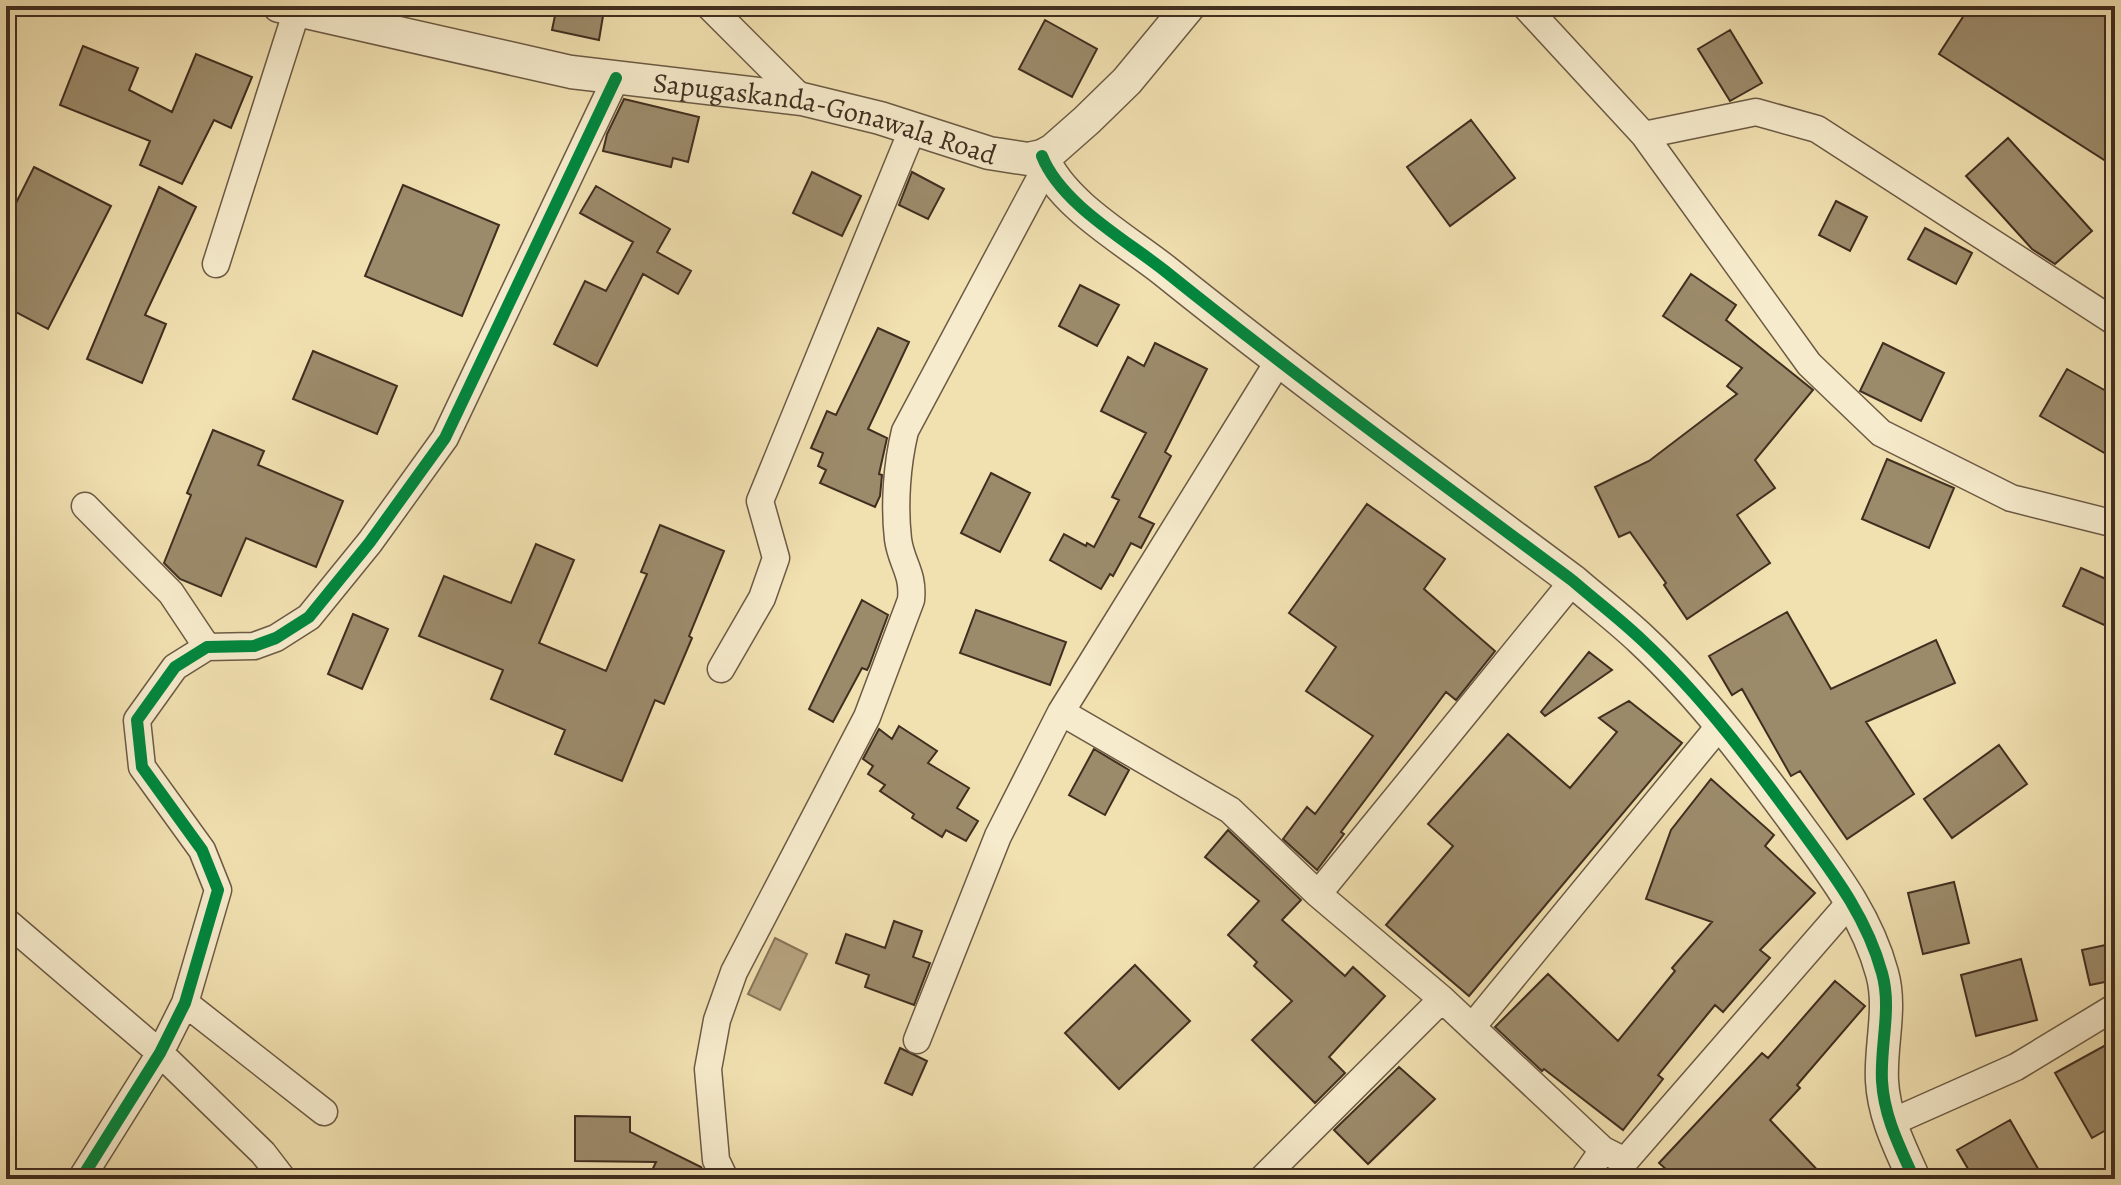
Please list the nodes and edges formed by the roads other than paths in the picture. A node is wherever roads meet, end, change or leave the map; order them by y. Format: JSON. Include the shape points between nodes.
{"nodes":[{"id":1,"x":709,"y":6,"type":"edge"},
{"id":2,"x":1189,"y":6,"type":"edge"},
{"id":3,"x":1525,"y":6,"type":"edge"},
{"id":4,"x":288,"y":8,"type":"edge"},
{"id":5,"x":616,"y":78,"type":"junction"},
{"id":6,"x":802,"y":99,"type":"junction"},
{"id":7,"x":913,"y":128,"type":"junction"},
{"id":8,"x":1644,"y":135,"type":"junction"},
{"id":9,"x":1044,"y":162,"type":"junction"},
{"id":10,"x":216,"y":264,"type":"dead end"},
{"id":11,"x":2115,"y":322,"type":"edge"},
{"id":12,"x":1278,"y":362,"type":"junction"},
{"id":13,"x":85,"y":506,"type":"dead end"},
{"id":14,"x":2115,"y":524,"type":"edge"},
{"id":15,"x":1573,"y":581,"type":"junction"},
{"id":16,"x":207,"y":647,"type":"junction"},
{"id":17,"x":721,"y":669,"type":"dead end"},
{"id":18,"x":1061,"y":712,"type":"junction"},
{"id":19,"x":1721,"y":724,"type":"junction"},
{"id":20,"x":1318,"y":894,"type":"junction"},
{"id":21,"x":1852,"y":900,"type":"junction"},
{"id":22,"x":6,"y":921,"type":"edge"},
{"id":23,"x":1442,"y":999,"type":"junction"},
{"id":24,"x":185,"y":1003,"type":"junction"},
{"id":25,"x":2115,"y":1007,"type":"edge"},
{"id":26,"x":1472,"y":1027,"type":"junction"},
{"id":27,"x":917,"y":1040,"type":"dead end"},
{"id":28,"x":160,"y":1053,"type":"junction"},
{"id":29,"x":324,"y":1112,"type":"dead end"},
{"id":30,"x":1890,"y":1123,"type":"junction"},
{"id":31,"x":1603,"y":1150,"type":"junction"},
{"id":32,"x":81,"y":1179,"type":"edge"},
{"id":33,"x":283,"y":1179,"type":"edge"},
{"id":34,"x":725,"y":1179,"type":"edge"},
{"id":35,"x":1262,"y":1179,"type":"edge"},
{"id":36,"x":1583,"y":1179,"type":"edge"},
{"id":37,"x":1914,"y":1179,"type":"edge"}],
"edges":[{"from":1,"to":6,"type":"street"},
{"from":2,"to":9,"type":"street","via":[[1127,81]]},
{"from":3,"to":8,"type":"street"},
{"from":4,"to":5,"type":"street","name":"Sapugaskanda-Gonawala Road"},
{"from":4,"to":10,"type":"street"},
{"from":5,"to":6,"type":"street","name":"Sapugaskanda-Gonawala Road"},
{"from":5,"to":16,"type":"street","via":[[445,438],[309,617],[254,646]]},
{"from":6,"to":7,"type":"street","name":"Sapugaskanda-Gonawala Road"},
{"from":7,"to":9,"type":"street","name":"Sapugaskanda-Gonawala Road","via":[[1006,157]]},
{"from":7,"to":17,"type":"street","via":[[760,501],[776,558],[762,598]]},
{"from":8,"to":11,"type":"street","via":[[1756,112],[1817,129]]},
{"from":8,"to":14,"type":"street","via":[[1809,364],[1881,433],[2011,498]]},
{"from":9,"to":12,"type":"street","via":[[1085,211]]},
{"from":9,"to":34,"type":"street","via":[[905,431],[898,459],[898,540],[913,583],[911,600],[867,717],[734,972],[717,1020],[708,1069],[716,1160]]},
{"from":12,"to":15,"type":"street"},
{"from":12,"to":18,"type":"street"},
{"from":13,"to":16,"type":"street","via":[[171,593]]},
{"from":15,"to":19,"type":"street","via":[[1643,641]]},
{"from":15,"to":20,"type":"street"},
{"from":16,"to":24,"type":"street","via":[[175,667],[137,720],[142,767],[202,850],[218,890]]},
{"from":18,"to":20,"type":"street","via":[[1230,810]]},
{"from":18,"to":27,"type":"street","via":[[998,836]]},
{"from":19,"to":21,"type":"street"},
{"from":19,"to":26,"type":"street"},
{"from":20,"to":23,"type":"street"},
{"from":21,"to":30,"type":"street","via":[[1876,950],[1886,994],[1882,1081]]},
{"from":21,"to":31,"type":"street","via":[[1625,1161]]},
{"from":22,"to":28,"type":"street"},
{"from":23,"to":26,"type":"street"},
{"from":23,"to":35,"type":"street"},
{"from":24,"to":28,"type":"street"},
{"from":24,"to":29,"type":"street"},
{"from":25,"to":30,"type":"street","via":[[2016,1067]]},
{"from":26,"to":31,"type":"street"},
{"from":28,"to":32,"type":"street"},
{"from":28,"to":33,"type":"street"},
{"from":30,"to":37,"type":"street"},
{"from":31,"to":36,"type":"street"}]}
